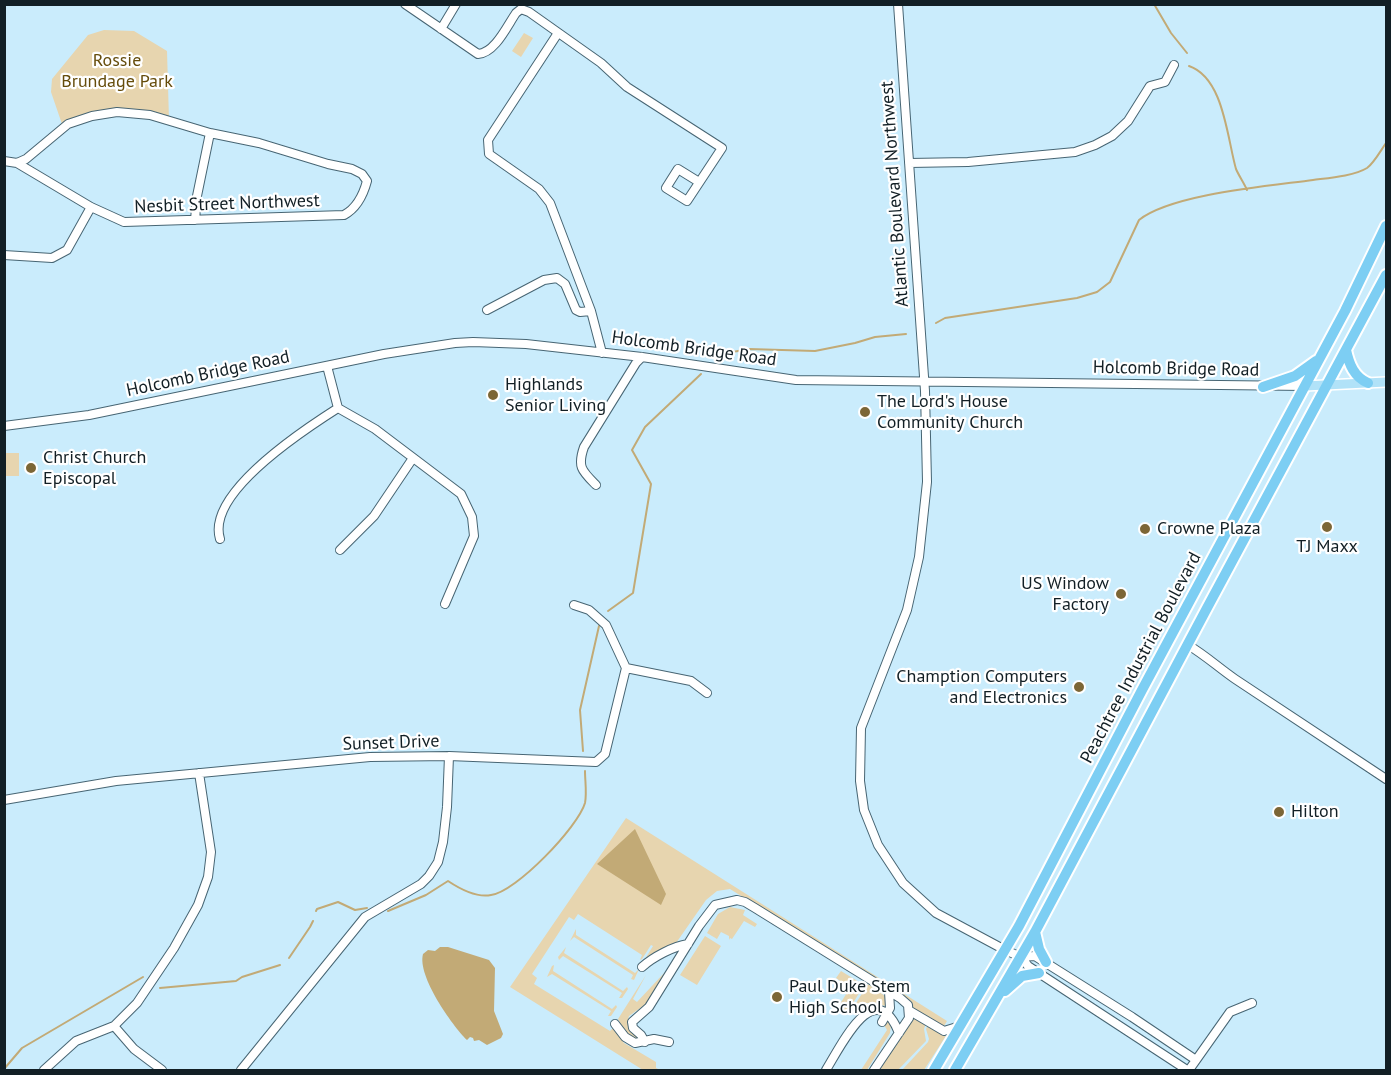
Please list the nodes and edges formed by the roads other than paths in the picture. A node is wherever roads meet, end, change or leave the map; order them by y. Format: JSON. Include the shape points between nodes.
{"nodes":[{"id":1,"x":405,"y":4,"type":"edge"},
{"id":2,"x":456,"y":4,"type":"edge"},
{"id":3,"x":898,"y":4,"type":"edge"},
{"id":4,"x":441,"y":29,"type":"junction"},
{"id":5,"x":558,"y":33,"type":"junction"},
{"id":6,"x":1174,"y":64,"type":"dead end"},
{"id":7,"x":210,"y":133,"type":"junction"},
{"id":8,"x":4,"y":161,"type":"edge"},
{"id":9,"x":17,"y":163,"type":"junction"},
{"id":10,"x":909,"y":163,"type":"junction"},
{"id":11,"x":699,"y":182,"type":"dead end"},
{"id":12,"x":91,"y":207,"type":"junction"},
{"id":13,"x":195,"y":220,"type":"junction"},
{"id":14,"x":1386,"y":226,"type":"edge"},
{"id":15,"x":4,"y":255,"type":"edge"},
{"id":16,"x":1386,"y":275,"type":"edge"},
{"id":17,"x":487,"y":310,"type":"dead end"},
{"id":18,"x":591,"y":311,"type":"junction"},
{"id":19,"x":1346,"y":350,"type":"junction"},
{"id":20,"x":602,"y":353,"type":"junction"},
{"id":21,"x":642,"y":357,"type":"junction"},
{"id":22,"x":1321,"y":357,"type":"junction"},
{"id":23,"x":327,"y":366,"type":"junction"},
{"id":24,"x":1386,"y":381,"type":"edge"},
{"id":25,"x":924,"y":382,"type":"junction"},
{"id":26,"x":1368,"y":383,"type":"junction"},
{"id":27,"x":1327,"y":385,"type":"junction"},
{"id":28,"x":1305,"y":386,"type":"junction"},
{"id":29,"x":1263,"y":387,"type":"junction"},
{"id":30,"x":338,"y":408,"type":"junction"},
{"id":31,"x":4,"y":426,"type":"edge"},
{"id":32,"x":413,"y":458,"type":"junction"},
{"id":33,"x":596,"y":484,"type":"dead end"},
{"id":34,"x":220,"y":539,"type":"dead end"},
{"id":35,"x":340,"y":550,"type":"dead end"},
{"id":36,"x":445,"y":604,"type":"dead end"},
{"id":37,"x":574,"y":605,"type":"dead end"},
{"id":38,"x":1188,"y":645,"type":"junction"},
{"id":39,"x":626,"y":668,"type":"junction"},
{"id":40,"x":707,"y":693,"type":"dead end"},
{"id":41,"x":449,"y":756,"type":"junction"},
{"id":42,"x":199,"y":773,"type":"junction"},
{"id":43,"x":1386,"y":779,"type":"edge"},
{"id":44,"x":4,"y":800,"type":"edge"},
{"id":45,"x":1035,"y":932,"type":"junction"},
{"id":46,"x":688,"y":944,"type":"junction"},
{"id":47,"x":1005,"y":950,"type":"junction"},
{"id":48,"x":1021,"y":957,"type":"junction"},
{"id":49,"x":1046,"y":962,"type":"junction"},
{"id":50,"x":642,"y":967,"type":"dead end"},
{"id":51,"x":1039,"y":973,"type":"junction"},
{"id":52,"x":889,"y":992,"type":"junction"},
{"id":53,"x":1000,"y":995,"type":"junction"},
{"id":54,"x":1252,"y":1003,"type":"dead end"},
{"id":55,"x":910,"y":1011,"type":"junction"},
{"id":56,"x":887,"y":1014,"type":"junction"},
{"id":57,"x":882,"y":1022,"type":"dead end"},
{"id":58,"x":615,"y":1024,"type":"dead end"},
{"id":59,"x":114,"y":1026,"type":"junction"},
{"id":60,"x":960,"y":1026,"type":"junction"},
{"id":61,"x":899,"y":1033,"type":"junction"},
{"id":62,"x":645,"y":1042,"type":"junction"},
{"id":63,"x":669,"y":1042,"type":"dead end"},
{"id":64,"x":1196,"y":1060,"type":"junction"},
{"id":65,"x":44,"y":1071,"type":"edge"},
{"id":66,"x":162,"y":1071,"type":"edge"},
{"id":67,"x":241,"y":1071,"type":"edge"},
{"id":68,"x":826,"y":1071,"type":"edge"},
{"id":69,"x":874,"y":1071,"type":"edge"},
{"id":70,"x":934,"y":1071,"type":"edge"},
{"id":71,"x":955,"y":1071,"type":"edge"},
{"id":72,"x":1188,"y":1071,"type":"edge"}],
"edges":[{"from":1,"to":4,"type":"street"},
{"from":2,"to":4,"type":"street"},
{"from":3,"to":10,"type":"street","name":"Atlantic Boulevard Northwest"},
{"from":4,"to":5,"type":"street","via":[[478,54],[491,49],[521,9]]},
{"from":5,"to":11,"type":"street","via":[[627,87],[722,148]]},
{"from":5,"to":18,"type":"street","via":[[488,140],[488,148],[489,154],[539,189],[550,203]]},
{"from":6,"to":10,"type":"street","via":[[1166,82],[1150,86],[1128,121],[1095,146],[1075,152],[968,162]]},
{"from":7,"to":9,"type":"street","via":[[150,115],[117,112],[66,125]]},
{"from":7,"to":13,"type":"street"},
{"from":7,"to":13,"type":"street","name":"Nesbit Street Northwest","via":[[340,167],[362,174],[367,181],[360,200],[344,215]]},
{"from":8,"to":9,"type":"street"},
{"from":9,"to":12,"type":"street","name":"Nesbit Street Northwest"},
{"from":10,"to":25,"type":"street","name":"Atlantic Boulevard Northwest"},
{"from":12,"to":13,"type":"street","name":"Nesbit Street Northwest","via":[[124,222]]},
{"from":12,"to":15,"type":"street","via":[[67,250],[52,258]]},
{"from":14,"to":22,"type":"highway","name":"Peachtree Industrial Boulevard"},
{"from":16,"to":19,"type":"highway","name":"Peachtree Industrial Boulevard"},
{"from":17,"to":18,"type":"street","via":[[544,280],[557,278],[565,284],[576,310]]},
{"from":18,"to":20,"type":"street"},
{"from":19,"to":26,"type":"highway","via":[[1355,373]]},
{"from":19,"to":27,"type":"highway","name":"Peachtree Industrial Boulevard"},
{"from":20,"to":21,"type":"street","name":"Holcomb Bridge Road"},
{"from":20,"to":23,"type":"street","name":"Holcomb Bridge Road","via":[[473,342]]},
{"from":21,"to":25,"type":"street","name":"Holcomb Bridge Road","via":[[796,381]]},
{"from":21,"to":33,"type":"street","via":[[584,447],[582,471]]},
{"from":22,"to":28,"type":"highway","name":"Peachtree Industrial Boulevard"},
{"from":22,"to":29,"type":"highway","via":[[1295,376]]},
{"from":23,"to":30,"type":"street"},
{"from":23,"to":31,"type":"street","name":"Holcomb Bridge Road","via":[[89,414]]},
{"from":24,"to":26,"type":"main road","name":"Holcomb Bridge Road"},
{"from":25,"to":29,"type":"street","name":"Holcomb Bridge Road"},
{"from":25,"to":47,"type":"street","name":"Atlantic Boulevard Northwest","via":[[927,482],[919,557],[907,610],[861,728],[864,810],[878,845],[903,884],[936,913]]},
{"from":26,"to":27,"type":"main road","name":"Holcomb Bridge Road"},
{"from":27,"to":28,"type":"main road","name":"Holcomb Bridge Road"},
{"from":27,"to":38,"type":"highway","name":"Peachtree Industrial Boulevard"},
{"from":28,"to":29,"type":"street","name":"Holcomb Bridge Road"},
{"from":28,"to":47,"type":"highway","name":"Peachtree Industrial Boulevard"},
{"from":30,"to":32,"type":"street","via":[[375,429]]},
{"from":30,"to":34,"type":"street","via":[[268,456],[241,484],[225,508],[217,529]]},
{"from":32,"to":35,"type":"street","via":[[374,516]]},
{"from":32,"to":36,"type":"street","via":[[461,494],[472,517],[474,536]]},
{"from":37,"to":39,"type":"street","via":[[589,610],[606,625]]},
{"from":38,"to":43,"type":"street"},
{"from":38,"to":45,"type":"highway","name":"Peachtree Industrial Boulevard"},
{"from":39,"to":40,"type":"street","via":[[691,681]]},
{"from":39,"to":41,"type":"street","name":"Sunset Drive","via":[[605,754],[596,762]]},
{"from":41,"to":42,"type":"street","name":"Sunset Drive","via":[[370,756]]},
{"from":41,"to":67,"type":"street","via":[[444,840],[429,876],[365,917]]},
{"from":42,"to":44,"type":"street","name":"Sunset Drive","via":[[116,781]]},
{"from":42,"to":59,"type":"street","via":[[211,852],[208,877],[198,905],[174,948],[137,1003]]},
{"from":45,"to":48,"type":"highway","name":"Peachtree Industrial Boulevard"},
{"from":45,"to":49,"type":"highway"},
{"from":46,"to":50,"type":"street","via":[[658,955]]},
{"from":46,"to":52,"type":"street","via":[[715,905],[737,900]]},
{"from":46,"to":62,"type":"street","via":[[649,1007],[632,1022]]},
{"from":47,"to":48,"type":"street","name":"Atlantic Boulevard Northwest"},
{"from":47,"to":60,"type":"highway","name":"Peachtree Industrial Boulevard"},
{"from":48,"to":49,"type":"street","via":[[1035,956]]},
{"from":48,"to":51,"type":"street"},
{"from":48,"to":53,"type":"highway","name":"Peachtree Industrial Boulevard"},
{"from":49,"to":64,"type":"street"},
{"from":51,"to":53,"type":"highway","via":[[1022,976]]},
{"from":51,"to":72,"type":"street"},
{"from":52,"to":55,"type":"street","via":[[908,1005]]},
{"from":52,"to":56,"type":"street"},
{"from":53,"to":71,"type":"highway","name":"Peachtree Industrial Boulevard"},
{"from":54,"to":64,"type":"street","via":[[1230,1012]]},
{"from":55,"to":60,"type":"street","via":[[944,1031]]},
{"from":55,"to":61,"type":"street"},
{"from":56,"to":57,"type":"street"},
{"from":56,"to":61,"type":"street"},
{"from":56,"to":68,"type":"street","via":[[877,1009],[858,1020]]},
{"from":58,"to":62,"type":"street","via":[[635,1043]]},
{"from":59,"to":65,"type":"street","via":[[76,1041]]},
{"from":59,"to":66,"type":"street","via":[[134,1049]]},
{"from":60,"to":70,"type":"highway","name":"Peachtree Industrial Boulevard"},
{"from":61,"to":69,"type":"street"},
{"from":62,"to":63,"type":"street","via":[[654,1038]]},
{"from":64,"to":72,"type":"street"}]}
